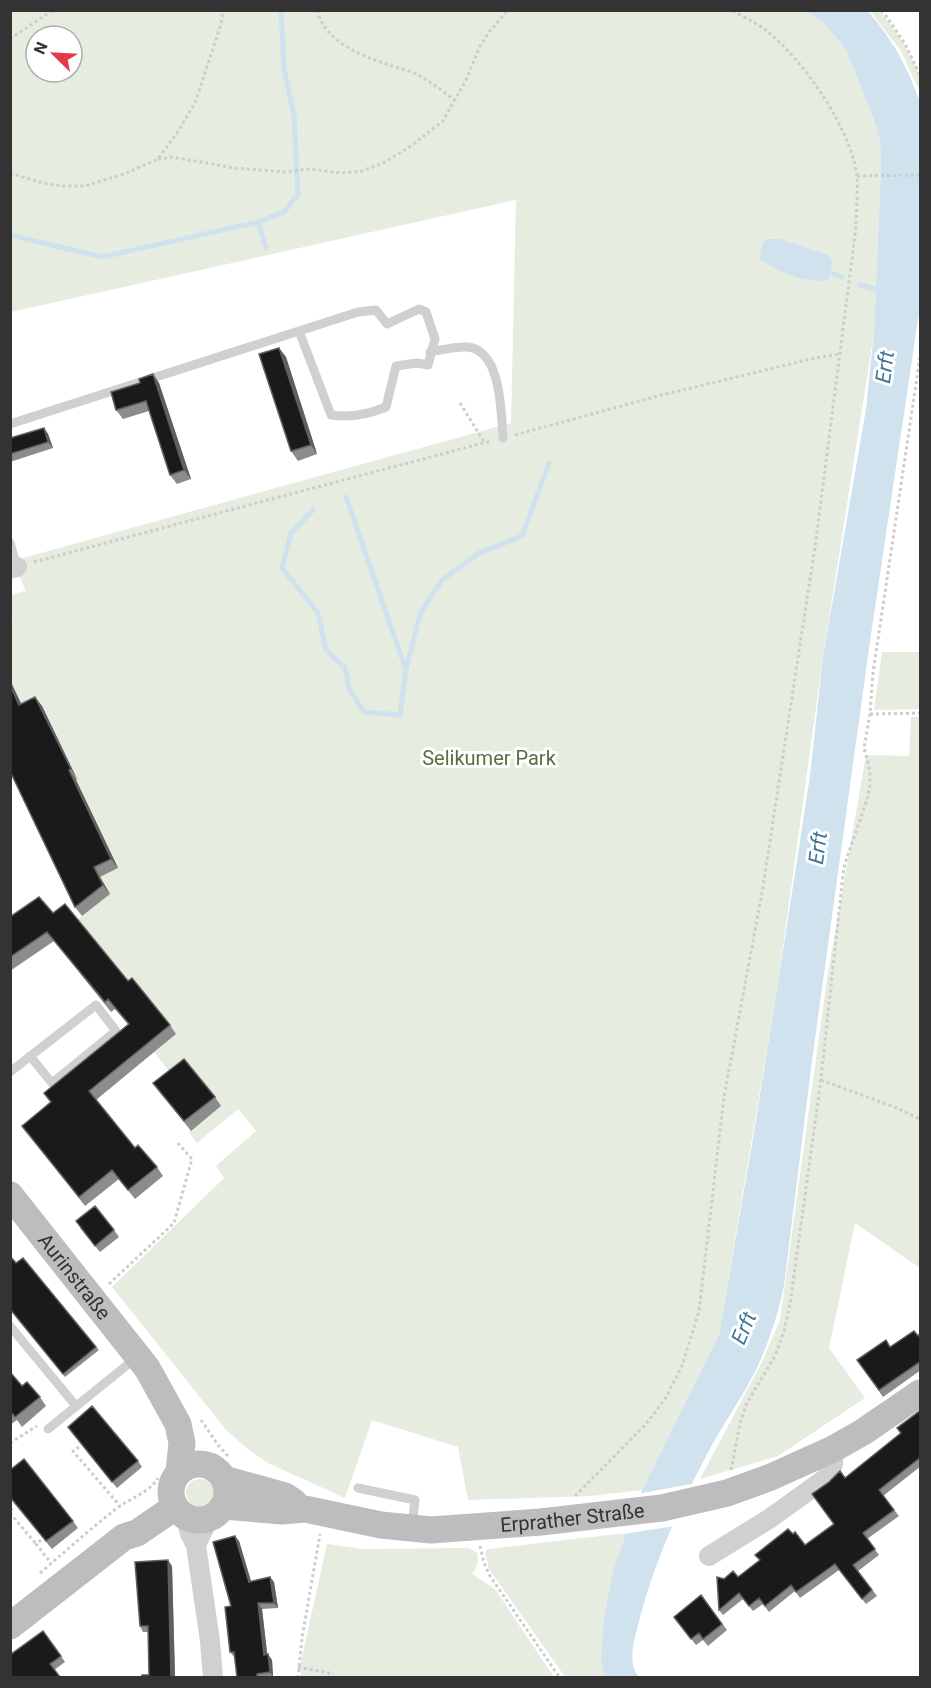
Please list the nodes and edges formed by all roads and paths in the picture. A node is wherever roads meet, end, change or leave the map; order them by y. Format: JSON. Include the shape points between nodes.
{"nodes":[{"id":1,"x":53,"y":10,"type":"edge"},
{"id":2,"x":223,"y":10,"type":"edge"},
{"id":3,"x":317,"y":10,"type":"edge"},
{"id":4,"x":508,"y":10,"type":"edge"},
{"id":5,"x":732,"y":10,"type":"edge"},
{"id":6,"x":882,"y":10,"type":"edge"},
{"id":7,"x":10,"y":39,"type":"edge"},
{"id":8,"x":921,"y":75,"type":"edge"},
{"id":9,"x":455,"y":100,"type":"junction"},
{"id":10,"x":158,"y":159,"type":"junction"},
{"id":11,"x":10,"y":173,"type":"edge"},
{"id":12,"x":921,"y":175,"type":"edge"},
{"id":13,"x":857,"y":176,"type":"junction"},
{"id":14,"x":299,"y":330,"type":"junction"},
{"id":15,"x":430,"y":352,"type":"junction"},
{"id":16,"x":841,"y":354,"type":"junction"},
{"id":17,"x":921,"y":357,"type":"edge"},
{"id":18,"x":460,"y":403,"type":"dead end"},
{"id":19,"x":10,"y":424,"type":"edge"},
{"id":20,"x":503,"y":438,"type":"junction"},
{"id":21,"x":484,"y":442,"type":"junction"},
{"id":22,"x":10,"y":543,"type":"edge"},
{"id":23,"x":14,"y":568,"type":"edge"},
{"id":24,"x":921,"y":713,"type":"edge"},
{"id":25,"x":870,"y":714,"type":"junction"},
{"id":26,"x":30,"y":1056,"type":"junction"},
{"id":27,"x":10,"y":1072,"type":"edge"},
{"id":28,"x":821,"y":1080,"type":"junction"},
{"id":29,"x":921,"y":1119,"type":"edge"},
{"id":30,"x":177,"y":1142,"type":"dead end"},
{"id":31,"x":10,"y":1195,"type":"edge"},
{"id":32,"x":94,"y":1299,"type":"junction"},
{"id":33,"x":10,"y":1326,"type":"edge"},
{"id":34,"x":143,"y":1362,"type":"junction"},
{"id":35,"x":921,"y":1393,"type":"edge"},
{"id":36,"x":76,"y":1406,"type":"junction"},
{"id":37,"x":48,"y":1428,"type":"joint"},
{"id":38,"x":10,"y":1443,"type":"edge"},
{"id":39,"x":79,"y":1447,"type":"edge"},
{"id":40,"x":833,"y":1449,"type":"junction"},
{"id":41,"x":104,"y":1479,"type":"edge"},
{"id":42,"x":100,"y":1483,"type":"junction"},
{"id":43,"x":358,"y":1488,"type":"dead end"},
{"id":44,"x":196,"y":1494,"type":"junction"},
{"id":45,"x":138,"y":1495,"type":"dead end"},
{"id":46,"x":716,"y":1496,"type":"junction"},
{"id":47,"x":570,"y":1498,"type":"dead end"},
{"id":48,"x":120,"y":1506,"type":"junction"},
{"id":49,"x":12,"y":1510,"type":"edge"},
{"id":50,"x":314,"y":1511,"type":"junction"},
{"id":51,"x":475,"y":1527,"type":"junction"},
{"id":52,"x":412,"y":1529,"type":"junction"},
{"id":53,"x":40,"y":1540,"type":"edge"},
{"id":54,"x":36,"y":1544,"type":"junction"},
{"id":55,"x":709,"y":1556,"type":"dead end"},
{"id":56,"x":51,"y":1563,"type":"junction"},
{"id":57,"x":36,"y":1576,"type":"dead end"},
{"id":58,"x":10,"y":1626,"type":"edge"},
{"id":59,"x":298,"y":1667,"type":"junction"},
{"id":60,"x":334,"y":1674,"type":"dead end"},
{"id":61,"x":213,"y":1677,"type":"edge"},
{"id":62,"x":298,"y":1677,"type":"edge"},
{"id":63,"x":560,"y":1677,"type":"edge"}],
"edges":[{"from":1,"to":7,"type":"path"},
{"from":2,"to":10,"type":"path","via":[[195,103]]},
{"from":3,"to":9,"type":"path","via":[[323,27],[338,41],[414,73]]},
{"from":4,"to":9,"type":"path","via":[[480,46]]},
{"from":5,"to":13,"type":"path","via":[[766,31],[809,75],[848,144]]},
{"from":6,"to":8,"type":"path"},
{"from":9,"to":10,"type":"path","via":[[443,121],[408,148],[362,171],[285,172],[172,157]]},
{"from":10,"to":11,"type":"path","via":[[84,186],[43,183]]},
{"from":12,"to":13,"type":"path"},
{"from":13,"to":16,"type":"path","via":[[856,227]]},
{"from":14,"to":15,"type":"lane","via":[[376,310],[387,324],[419,309],[426,312],[435,339]]},
{"from":14,"to":15,"type":"lane","via":[[331,415],[372,413],[386,407],[396,366],[428,364]]},
{"from":14,"to":19,"type":"lane"},
{"from":15,"to":20,"type":"lane","via":[[468,347],[481,352],[493,368],[500,395]]},
{"from":16,"to":20,"type":"path"},
{"from":16,"to":47,"type":"path","via":[[762,893],[724,1097],[699,1311],[682,1366],[660,1405],[634,1437]]},
{"from":17,"to":25,"type":"path"},
{"from":18,"to":21,"type":"path"},
{"from":20,"to":21,"type":"path"},
{"from":21,"to":23,"type":"path"},
{"from":22,"to":23,"type":"lane"},
{"from":24,"to":25,"type":"path"},
{"from":25,"to":28,"type":"path","via":[[864,748],[870,785],[843,875]]},
{"from":26,"to":26,"type":"lane","via":[[52,1083],[116,1031],[96,1005]]},
{"from":26,"to":27,"type":"lane"},
{"from":28,"to":29,"type":"path"},
{"from":28,"to":46,"type":"path","via":[[784,1331],[775,1356],[747,1403]]},
{"from":30,"to":32,"type":"path","via":[[192,1159],[174,1223]]},
{"from":31,"to":32,"type":"main road","name":"Aurinstraße"},
{"from":32,"to":34,"type":"main road","name":"Aurinstraße"},
{"from":33,"to":36,"type":"lane"},
{"from":34,"to":36,"type":"lane","via":[[123,1366]]},
{"from":34,"to":44,"type":"main road","name":"Aurinstraße","via":[[178,1424]]},
{"from":35,"to":40,"type":"main road","name":"Erprather Straße"},
{"from":36,"to":37,"type":"lane"},
{"from":37,"to":38,"type":"path","via":[[37,1425]]},
{"from":39,"to":42,"type":"path","via":[[74,1451]]},
{"from":40,"to":46,"type":"main road","name":"Erprather Straße"},
{"from":40,"to":55,"type":"street","via":[[833,1464],[826,1478]]},
{"from":41,"to":42,"type":"path"},
{"from":42,"to":48,"type":"path"},
{"from":43,"to":52,"type":"lane","via":[[415,1500]]},
{"from":44,"to":50,"type":"main road","name":"Erprather Straße","via":[[285,1496]]},
{"from":44,"to":58,"type":"main road","via":[[137,1533],[124,1537]]},
{"from":44,"to":61,"type":"street","via":[[195,1545]]},
{"from":45,"to":48,"type":"path"},
{"from":46,"to":51,"type":"main road","name":"Erprather Straße","via":[[616,1514]]},
{"from":48,"to":56,"type":"path"},
{"from":49,"to":54,"type":"path"},
{"from":50,"to":52,"type":"main road","name":"Erprather Straße"},
{"from":50,"to":59,"type":"path"},
{"from":51,"to":52,"type":"main road","name":"Erprather Straße"},
{"from":51,"to":63,"type":"path","via":[[490,1576]]},
{"from":53,"to":54,"type":"path"},
{"from":54,"to":56,"type":"path"},
{"from":56,"to":57,"type":"path"},
{"from":59,"to":60,"type":"path"},
{"from":59,"to":62,"type":"path"}]}
